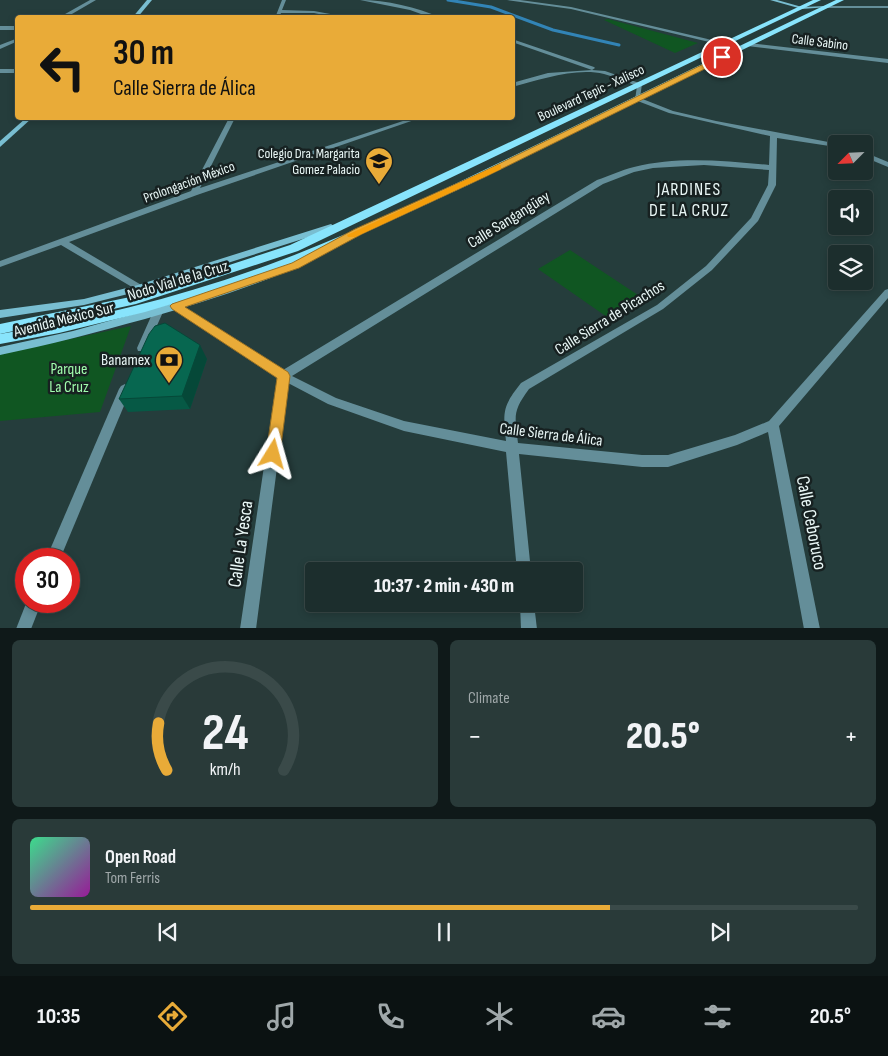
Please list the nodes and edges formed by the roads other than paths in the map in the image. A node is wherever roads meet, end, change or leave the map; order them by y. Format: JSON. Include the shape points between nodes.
{"nodes":[{"id":1,"x":94,"y":0,"type":"edge"},
{"id":2,"x":150,"y":0,"type":"edge"},
{"id":3,"x":284,"y":0,"type":"edge"},
{"id":4,"x":362,"y":0,"type":"edge"},
{"id":5,"x":509,"y":0,"type":"edge"},
{"id":6,"x":772,"y":0,"type":"edge"},
{"id":7,"x":792,"y":0,"type":"edge"},
{"id":8,"x":818,"y":0,"type":"edge"},
{"id":9,"x":841,"y":0,"type":"edge"},
{"id":10,"x":524,"y":1,"type":"edge"},
{"id":11,"x":806,"y":6,"type":"junction"},
{"id":12,"x":826,"y":7,"type":"junction"},
{"id":13,"x":888,"y":7,"type":"edge"},
{"id":14,"x":279,"y":11,"type":"junction"},
{"id":15,"x":66,"y":15,"type":"edge"},
{"id":16,"x":137,"y":15,"type":"edge"},
{"id":17,"x":278,"y":15,"type":"edge"},
{"id":18,"x":313,"y":15,"type":"edge"},
{"id":19,"x":430,"y":15,"type":"edge"},
{"id":20,"x":0,"y":28,"type":"edge"},
{"id":21,"x":15,"y":28,"type":"edge"},
{"id":22,"x":15,"y":40,"type":"edge"},
{"id":23,"x":515,"y":41,"type":"edge"},
{"id":24,"x":726,"y":44,"type":"junction"},
{"id":25,"x":749,"y":45,"type":"junction"},
{"id":26,"x":0,"y":47,"type":"edge"},
{"id":27,"x":888,"y":61,"type":"edge"},
{"id":28,"x":0,"y":71,"type":"edge"},
{"id":29,"x":15,"y":71,"type":"edge"},
{"id":30,"x":604,"y":72,"type":"junction"},
{"id":31,"x":515,"y":84,"type":"edge"},
{"id":32,"x":640,"y":85,"type":"junction"},
{"id":33,"x":637,"y":99,"type":"junction"},
{"id":34,"x":27,"y":120,"type":"edge"},
{"id":35,"x":231,"y":120,"type":"edge"},
{"id":36,"x":411,"y":120,"type":"edge"},
{"id":37,"x":774,"y":135,"type":"junction"},
{"id":38,"x":828,"y":144,"type":"edge"},
{"id":39,"x":0,"y":145,"type":"edge"},
{"id":40,"x":873,"y":158,"type":"edge"},
{"id":41,"x":888,"y":165,"type":"edge"},
{"id":42,"x":773,"y":168,"type":"junction"},
{"id":43,"x":194,"y":193,"type":"junction"},
{"id":44,"x":347,"y":222,"type":"junction"},
{"id":45,"x":359,"y":231,"type":"junction"},
{"id":46,"x":63,"y":242,"type":"junction"},
{"id":47,"x":0,"y":264,"type":"edge"},
{"id":48,"x":140,"y":288,"type":"junction"},
{"id":49,"x":888,"y":292,"type":"edge"},
{"id":50,"x":176,"y":306,"type":"junction"},
{"id":51,"x":158,"y":312,"type":"junction"},
{"id":52,"x":0,"y":314,"type":"edge"},
{"id":53,"x":0,"y":329,"type":"edge"},
{"id":54,"x":0,"y":339,"type":"edge"},
{"id":55,"x":0,"y":351,"type":"edge"},
{"id":56,"x":138,"y":357,"type":"edge"},
{"id":57,"x":131,"y":376,"type":"edge"},
{"id":58,"x":284,"y":376,"type":"junction"},
{"id":59,"x":773,"y":425,"type":"junction"},
{"id":60,"x":512,"y":448,"type":"junction"},
{"id":61,"x":58,"y":548,"type":"edge"},
{"id":62,"x":523,"y":562,"type":"edge"},
{"id":63,"x":528,"y":612,"type":"edge"},
{"id":64,"x":30,"y":613,"type":"edge"},
{"id":65,"x":23,"y":628,"type":"edge"},
{"id":66,"x":248,"y":628,"type":"edge"},
{"id":67,"x":529,"y":628,"type":"edge"},
{"id":68,"x":812,"y":628,"type":"edge"}],
"edges":[{"from":1,"to":15,"type":"street"},
{"from":2,"to":16,"type":"main road"},
{"from":3,"to":14,"type":"street"},
{"from":4,"to":19,"type":"street"},
{"from":5,"to":10,"type":"street"},
{"from":6,"to":11,"type":"main road"},
{"from":7,"to":11,"type":"main road"},
{"from":8,"to":11,"type":"main road","name":"Boulevard Tepic - Xalisco"},
{"from":9,"to":12,"type":"main road","name":"Boulevard Tepic - Xalisco"},
{"from":10,"to":24,"type":"street","via":[[571,8]]},
{"from":11,"to":12,"type":"main road"},
{"from":11,"to":24,"type":"main road","name":"Boulevard Tepic - Xalisco"},
{"from":12,"to":13,"type":"street"},
{"from":12,"to":25,"type":"main road","name":"Boulevard Tepic - Xalisco"},
{"from":14,"to":17,"type":"street"},
{"from":14,"to":18,"type":"street"},
{"from":20,"to":21,"type":"street"},
{"from":22,"to":26,"type":"street"},
{"from":23,"to":30,"type":"street"},
{"from":24,"to":32,"type":"main road","name":"Boulevard Tepic - Xalisco"},
{"from":25,"to":27,"type":"street","name":"Calle Sabino"},
{"from":25,"to":33,"type":"main road","name":"Boulevard Tepic - Xalisco"},
{"from":28,"to":29,"type":"street"},
{"from":30,"to":31,"type":"street","via":[[565,72]]},
{"from":30,"to":32,"type":"street"},
{"from":32,"to":33,"type":"street"},
{"from":32,"to":44,"type":"main road","name":"Boulevard Tepic - Xalisco"},
{"from":33,"to":37,"type":"street","via":[[671,112]]},
{"from":33,"to":45,"type":"main road","name":"Boulevard Tepic - Xalisco"},
{"from":34,"to":39,"type":"main road"},
{"from":35,"to":43,"type":"street"},
{"from":36,"to":43,"type":"street","name":"Prolongación México"},
{"from":37,"to":38,"type":"street"},
{"from":37,"to":42,"type":"street","name":"Calle Sierra de Picachos"},
{"from":40,"to":41,"type":"street"},
{"from":42,"to":58,"type":"street","name":"Calle Sangangüey","via":[[671,163],[636,169],[600,182]]},
{"from":42,"to":60,"type":"street","name":"Calle Sierra de Picachos","via":[[772,186],[755,219],[709,268],[660,307],[525,386],[509,414]]},
{"from":43,"to":46,"type":"street","name":"Prolongación México"},
{"from":44,"to":48,"type":"main road","name":"Avenida México Sur"},
{"from":44,"to":53,"type":"main road","name":"Nodo Vial de la Cruz","via":[[294,248],[136,300]]},
{"from":45,"to":50,"type":"main road","name":"Avenida México Sur","via":[[296,265]]},
{"from":45,"to":54,"type":"main road","name":"Nodo Vial de la Cruz","via":[[232,282],[145,309]]},
{"from":46,"to":47,"type":"street","name":"Prolongación México"},
{"from":46,"to":48,"type":"street"},
{"from":48,"to":52,"type":"main road","name":"Avenida México Sur","via":[[84,302]]},
{"from":49,"to":59,"type":"street","name":"Calle Sierra de Álica"},
{"from":50,"to":51,"type":"main road","name":"Avenida México Sur"},
{"from":50,"to":58,"type":"street","name":"Calle Sierra de Álica"},
{"from":51,"to":55,"type":"main road","name":"Avenida México Sur"},
{"from":51,"to":56,"type":"street"},
{"from":57,"to":61,"type":"street"},
{"from":58,"to":60,"type":"street","name":"Calle Sierra de Álica","via":[[332,401],[404,426]]},
{"from":58,"to":66,"type":"street","name":"Calle La Yesca"},
{"from":59,"to":60,"type":"street","name":"Calle Sierra de Álica","via":[[737,440],[668,461]]},
{"from":59,"to":68,"type":"street","name":"Calle Ceboruco"},
{"from":60,"to":62,"type":"street","name":"Calle Sierra de Picachos"},
{"from":63,"to":67,"type":"street"},
{"from":64,"to":65,"type":"street"}]}
